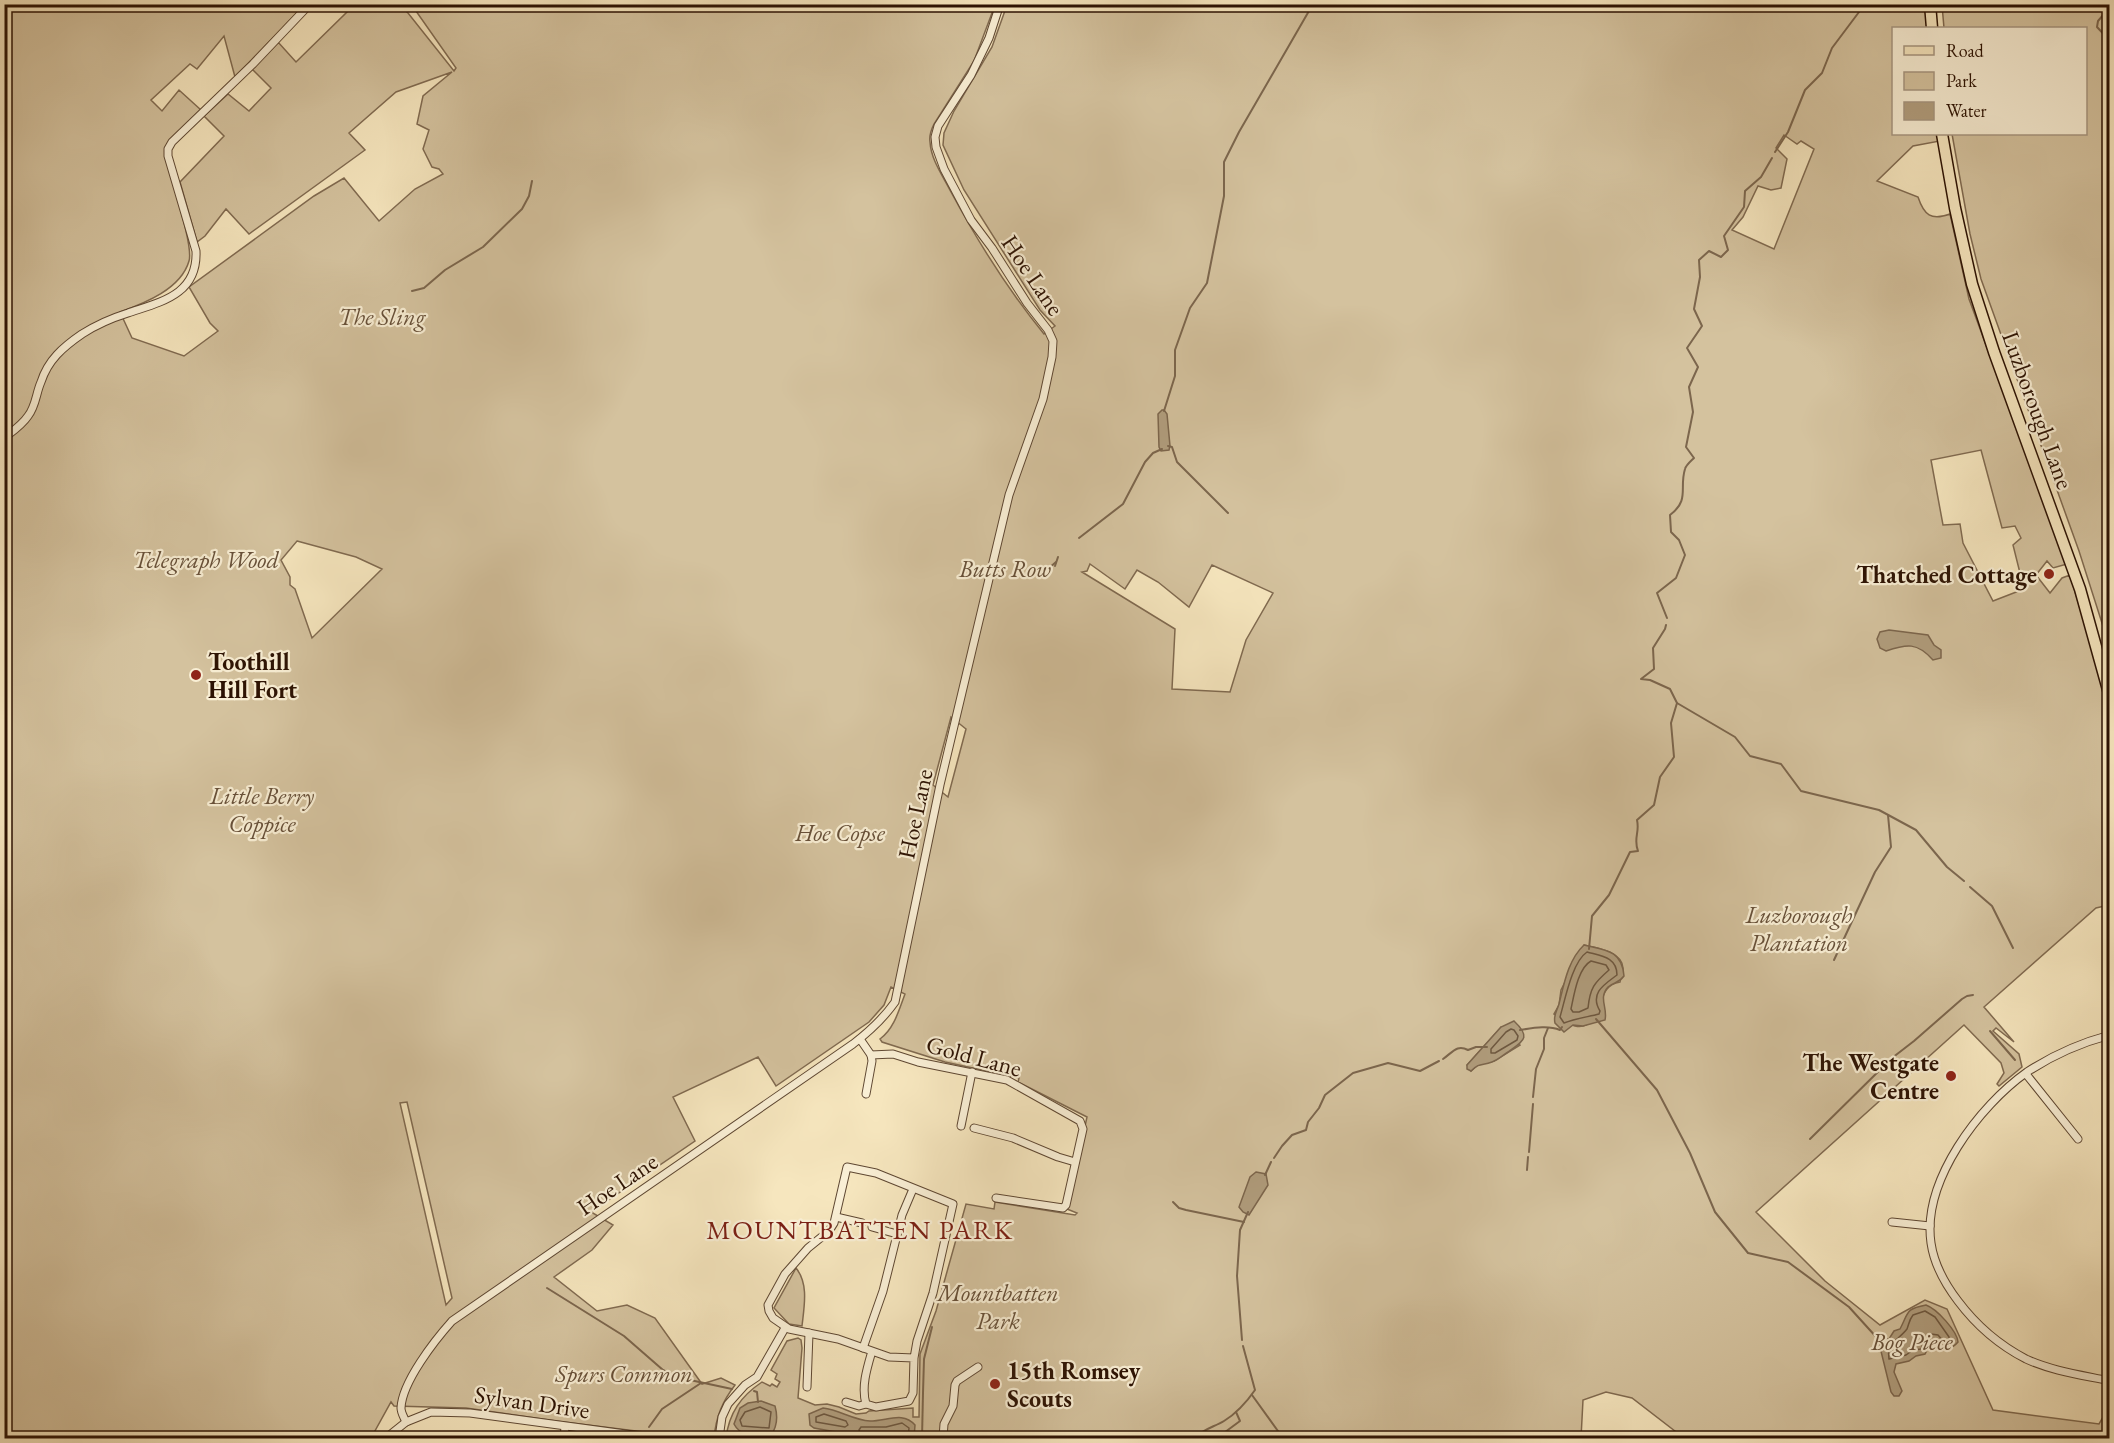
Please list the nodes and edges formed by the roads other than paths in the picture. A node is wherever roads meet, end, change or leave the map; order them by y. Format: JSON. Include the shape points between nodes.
{"nodes":[{"id":1,"x":310,"y":4,"type":"edge"},
{"id":2,"x":1000,"y":4,"type":"edge"},
{"id":3,"x":1930,"y":4,"type":"edge"},
{"id":4,"x":1932,"y":27,"type":"edge"},
{"id":5,"x":1942,"y":135,"type":"edge"},
{"id":6,"x":4,"y":438,"type":"edge"},
{"id":7,"x":2109,"y":697,"type":"edge"},
{"id":8,"x":2109,"y":1035,"type":"edge"},
{"id":9,"x":860,"y":1039,"type":"junction"},
{"id":10,"x":871,"y":1055,"type":"junction"},
{"id":11,"x":972,"y":1072,"type":"junction"},
{"id":12,"x":2026,"y":1074,"type":"junction"},
{"id":13,"x":866,"y":1094,"type":"dead end"},
{"id":14,"x":962,"y":1126,"type":"dead end"},
{"id":15,"x":974,"y":1128,"type":"dead end"},
{"id":16,"x":2078,"y":1139,"type":"dead end"},
{"id":17,"x":1075,"y":1162,"type":"junction"},
{"id":18,"x":913,"y":1189,"type":"junction"},
{"id":19,"x":996,"y":1198,"type":"dead end"},
{"id":20,"x":836,"y":1217,"type":"junction"},
{"id":21,"x":1892,"y":1222,"type":"dead end"},
{"id":22,"x":862,"y":1223,"type":"dead end"},
{"id":23,"x":1930,"y":1226,"type":"junction"},
{"id":24,"x":872,"y":1227,"type":"dead end"},
{"id":25,"x":897,"y":1234,"type":"junction"},
{"id":26,"x":785,"y":1328,"type":"junction"},
{"id":27,"x":809,"y":1333,"type":"junction"},
{"id":28,"x":863,"y":1348,"type":"junction"},
{"id":29,"x":872,"y":1351,"type":"junction"},
{"id":30,"x":914,"y":1358,"type":"junction"},
{"id":31,"x":978,"y":1367,"type":"dead end"},
{"id":32,"x":2109,"y":1381,"type":"edge"},
{"id":33,"x":807,"y":1387,"type":"dead end"},
{"id":34,"x":846,"y":1401,"type":"dead end"},
{"id":35,"x":866,"y":1404,"type":"junction"},
{"id":36,"x":406,"y":1422,"type":"junction"},
{"id":37,"x":565,"y":1426,"type":"junction"},
{"id":38,"x":386,"y":1438,"type":"edge"},
{"id":39,"x":564,"y":1438,"type":"edge"},
{"id":40,"x":655,"y":1438,"type":"edge"},
{"id":41,"x":719,"y":1438,"type":"edge"},
{"id":42,"x":943,"y":1438,"type":"edge"}],
"edges":[{"from":1,"to":6,"type":"street","via":[[168,149],[195,251],[196,262],[187,282],[163,302],[105,321],[64,347],[46,370],[28,416]]},
{"from":2,"to":9,"type":"street","name":"Hoe Lane","via":[[971,75],[943,117],[935,137],[936,147],[971,220],[1048,330],[1053,342],[1052,357],[1043,399],[1009,495],[940,785],[895,1002],[885,1017]]},
{"from":3,"to":4,"type":"main road"},
{"from":5,"to":7,"type":"main road","name":"Luzborough Lane","via":[[1972,284],[2079,589]]},
{"from":8,"to":12,"type":"street","via":[[2072,1047]]},
{"from":9,"to":10,"type":"street"},
{"from":9,"to":36,"type":"street","name":"Hoe Lane","via":[[452,1321],[431,1345],[403,1395],[401,1411]]},
{"from":10,"to":11,"type":"street","name":"Gold Lane","via":[[892,1054]]},
{"from":10,"to":13,"type":"street"},
{"from":11,"to":14,"type":"street"},
{"from":11,"to":17,"type":"street","name":"Gold Lane","via":[[1015,1083],[1080,1121],[1083,1129]]},
{"from":12,"to":16,"type":"street"},
{"from":12,"to":23,"type":"street","via":[[1986,1108],[1949,1162],[1936,1194]]},
{"from":15,"to":17,"type":"street"},
{"from":17,"to":19,"type":"street","name":"Gold Lane","via":[[1063,1208]]},
{"from":18,"to":20,"type":"street","via":[[876,1173],[847,1167]]},
{"from":18,"to":25,"type":"street"},
{"from":18,"to":30,"type":"street","via":[[953,1204]]},
{"from":20,"to":22,"type":"street"},
{"from":20,"to":26,"type":"street","via":[[829,1231],[791,1265],[768,1305]]},
{"from":21,"to":23,"type":"street"},
{"from":23,"to":32,"type":"street","via":[[1936,1264],[1944,1281],[1981,1328],[2028,1359]]},
{"from":24,"to":25,"type":"street"},
{"from":25,"to":28,"type":"street"},
{"from":26,"to":27,"type":"street"},
{"from":26,"to":41,"type":"street","via":[[757,1377],[728,1404]]},
{"from":27,"to":28,"type":"street"},
{"from":27,"to":33,"type":"street"},
{"from":28,"to":29,"type":"street"},
{"from":29,"to":30,"type":"street","via":[[889,1357]]},
{"from":29,"to":35,"type":"street","via":[[865,1378]]},
{"from":30,"to":35,"type":"street","via":[[913,1393],[909,1401],[876,1407]]},
{"from":31,"to":42,"type":"street","via":[[955,1385]]},
{"from":34,"to":35,"type":"street","via":[[859,1406]]},
{"from":36,"to":37,"type":"street","name":"Sylvan Drive","via":[[431,1412],[460,1412]]},
{"from":36,"to":38,"type":"street"},
{"from":37,"to":39,"type":"street"},
{"from":37,"to":40,"type":"street","name":"Sylvan Drive"}]}
